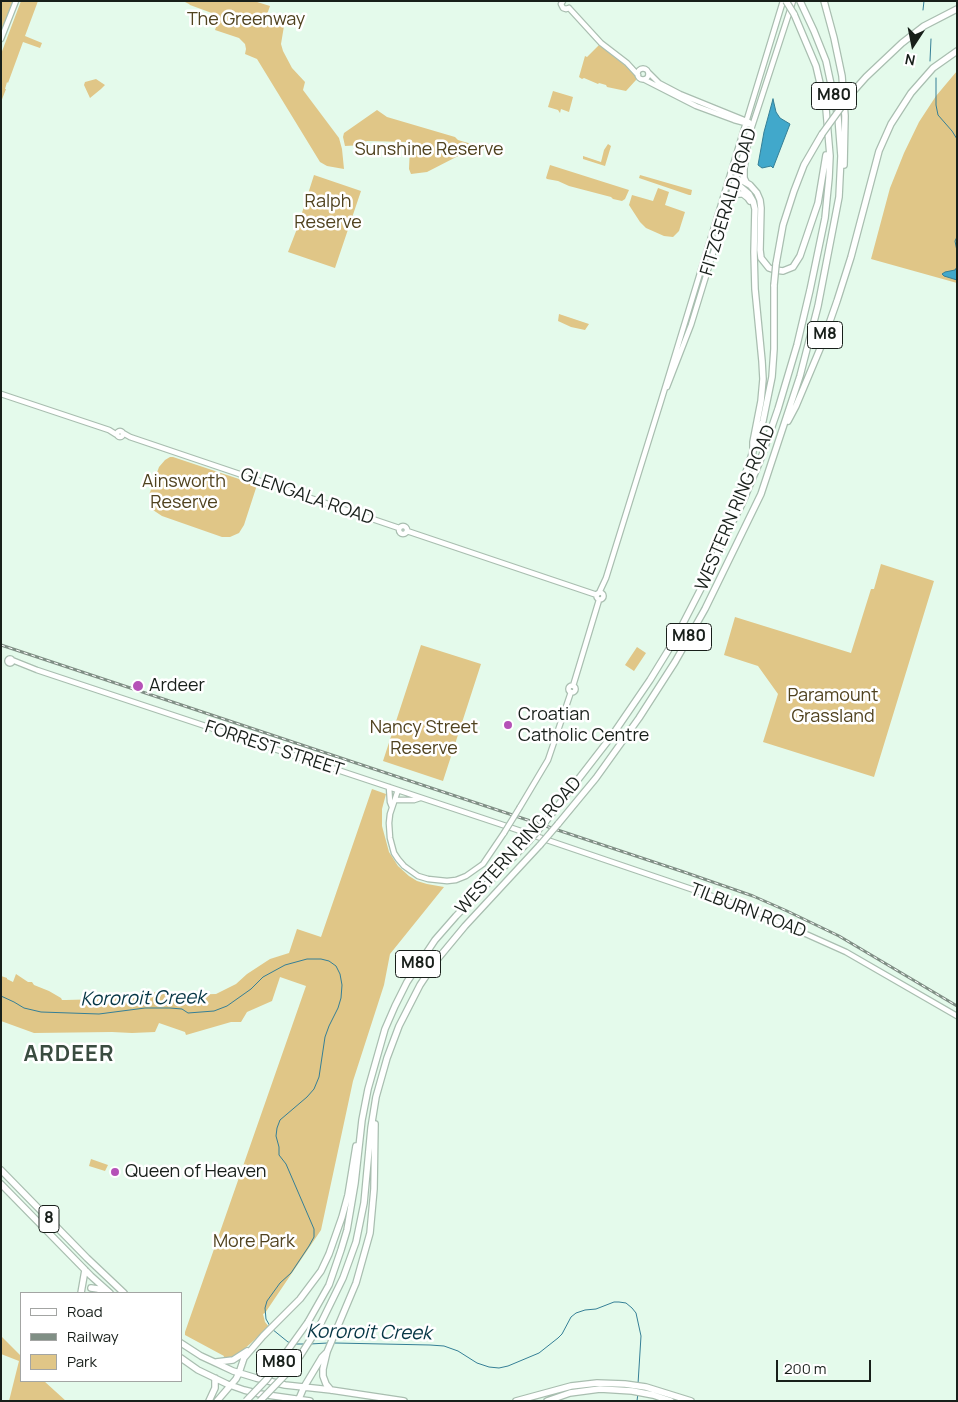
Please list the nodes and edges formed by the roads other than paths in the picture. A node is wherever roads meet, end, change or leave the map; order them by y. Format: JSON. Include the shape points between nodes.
{"nodes":[{"id":1,"x":16,"y":1,"type":"edge"},
{"id":2,"x":563,"y":1,"type":"edge"},
{"id":3,"x":785,"y":1,"type":"edge"},
{"id":4,"x":793,"y":1,"type":"edge"},
{"id":5,"x":800,"y":1,"type":"edge"},
{"id":6,"x":824,"y":1,"type":"edge"},
{"id":7,"x":569,"y":5,"type":"edge"},
{"id":8,"x":957,"y":9,"type":"edge"},
{"id":9,"x":1,"y":39,"type":"edge"},
{"id":10,"x":957,"y":50,"type":"edge"},
{"id":11,"x":626,"y":63,"type":"junction"},
{"id":12,"x":642,"y":69,"type":"junction"},
{"id":13,"x":649,"y":73,"type":"junction"},
{"id":14,"x":638,"y":75,"type":"junction"},
{"id":15,"x":645,"y":80,"type":"junction"},
{"id":16,"x":750,"y":112,"type":"junction"},
{"id":17,"x":733,"y":115,"type":"junction"},
{"id":18,"x":747,"y":122,"type":"junction"},
{"id":19,"x":753,"y":124,"type":"junction"},
{"id":20,"x":825,"y":133,"type":"junction"},
{"id":21,"x":747,"y":143,"type":"junction"},
{"id":22,"x":734,"y":180,"type":"junction"},
{"id":23,"x":746,"y":182,"type":"junction"},
{"id":24,"x":731,"y":196,"type":"junction"},
{"id":25,"x":839,"y":197,"type":"junction"},
{"id":26,"x":754,"y":226,"type":"junction"},
{"id":27,"x":707,"y":251,"type":"junction"},
{"id":28,"x":713,"y":253,"type":"junction"},
{"id":29,"x":1,"y":394,"type":"edge"},
{"id":30,"x":661,"y":400,"type":"junction"},
{"id":31,"x":783,"y":430,"type":"junction"},
{"id":32,"x":753,"y":452,"type":"junction"},
{"id":33,"x":723,"y":540,"type":"junction"},
{"id":34,"x":600,"y":595,"type":"junction"},
{"id":35,"x":1,"y":658,"type":"edge"},
{"id":36,"x":389,"y":787,"type":"junction"},
{"id":37,"x":398,"y":790,"type":"junction"},
{"id":38,"x":421,"y":798,"type":"junction"},
{"id":39,"x":395,"y":800,"type":"junction"},
{"id":40,"x":392,"y":807,"type":"junction"},
{"id":41,"x":527,"y":833,"type":"joint"},
{"id":42,"x":957,"y":1016,"type":"edge"},
{"id":43,"x":376,"y":1097,"type":"junction"},
{"id":44,"x":362,"y":1120,"type":"junction"},
{"id":45,"x":2,"y":1169,"type":"edge"},
{"id":46,"x":10,"y":1172,"type":"dead end"},
{"id":47,"x":1,"y":1184,"type":"edge"},
{"id":48,"x":28,"y":1199,"type":"junction"},
{"id":49,"x":24,"y":1207,"type":"junction"},
{"id":50,"x":85,"y":1270,"type":"junction"},
{"id":51,"x":91,"y":1288,"type":"dead end"},
{"id":52,"x":81,"y":1292,"type":"edge"},
{"id":53,"x":106,"y":1292,"type":"edge"},
{"id":54,"x":107,"y":1292,"type":"edge"},
{"id":55,"x":123,"y":1292,"type":"edge"},
{"id":56,"x":182,"y":1344,"type":"edge"},
{"id":57,"x":256,"y":1344,"type":"junction"},
{"id":58,"x":327,"y":1352,"type":"junction"},
{"id":59,"x":182,"y":1359,"type":"edge"},
{"id":60,"x":214,"y":1362,"type":"junction"},
{"id":61,"x":239,"y":1373,"type":"junction"},
{"id":62,"x":215,"y":1378,"type":"junction"},
{"id":63,"x":232,"y":1386,"type":"junction"},
{"id":64,"x":304,"y":1387,"type":"junction"},
{"id":65,"x":624,"y":1387,"type":"junction"},
{"id":66,"x":559,"y":1389,"type":"junction"},
{"id":67,"x":331,"y":1390,"type":"junction"},
{"id":68,"x":654,"y":1392,"type":"junction"},
{"id":69,"x":561,"y":1396,"type":"junction"},
{"id":70,"x":298,"y":1400,"type":"edge"},
{"id":71,"x":209,"y":1401,"type":"edge"},
{"id":72,"x":217,"y":1401,"type":"edge"},
{"id":73,"x":246,"y":1401,"type":"edge"},
{"id":74,"x":260,"y":1401,"type":"edge"},
{"id":75,"x":310,"y":1401,"type":"edge"},
{"id":76,"x":404,"y":1401,"type":"edge"},
{"id":77,"x":516,"y":1401,"type":"edge"},
{"id":78,"x":547,"y":1401,"type":"edge"},
{"id":79,"x":671,"y":1401,"type":"edge"},
{"id":80,"x":691,"y":1401,"type":"edge"}],
"edges":[{"from":1,"to":9,"type":"street"},
{"from":2,"to":7,"type":"street","via":[[563,8]]},
{"from":3,"to":16,"type":"street","name":"FITZGERALD ROAD"},
{"from":3,"to":20,"type":"highway","name":"WESTERN RING ROAD","number":"M80","bridge":true,"via":[[794,14],[816,66],[826,109]]},
{"from":4,"to":19,"type":"street","name":"FITZGERALD ROAD"},
{"from":5,"to":25,"type":"highway","name":"WESTERN RING ROAD","number":"M80","via":[[826,61],[835,100],[840,141]]},
{"from":6,"to":25,"type":"highway","via":[[834,38],[845,116],[845,156]]},
{"from":7,"to":11,"type":"street","via":[[601,43]]},
{"from":8,"to":20,"type":"highway","bridge":true,"via":[[924,26],[902,43],[850,95]]},
{"from":10,"to":31,"type":"highway","number":"M8","via":[[934,68],[911,93],[891,124],[879,151],[851,257],[822,344]]},
{"from":11,"to":12,"type":"street"},
{"from":11,"to":14,"type":"street"},
{"from":12,"to":13,"type":"street"},
{"from":12,"to":14,"type":"street"},
{"from":13,"to":15,"type":"street"},
{"from":13,"to":17,"type":"street","via":[[680,94]]},
{"from":14,"to":15,"type":"street"},
{"from":15,"to":18,"type":"street","via":[[700,108]]},
{"from":16,"to":17,"type":"street"},
{"from":16,"to":18,"type":"street","name":"FITZGERALD ROAD"},
{"from":17,"to":18,"type":"street"},
{"from":18,"to":19,"type":"street"},
{"from":18,"to":22,"type":"street","name":"FITZGERALD ROAD"},
{"from":19,"to":21,"type":"street","name":"FITZGERALD ROAD"},
{"from":20,"to":23,"type":"highway","via":[[826,160],[818,204],[800,256],[791,268],[772,269],[761,258],[760,204],[757,193]]},
{"from":20,"to":32,"type":"highway","bridge":true,"via":[[804,164],[782,230],[774,285],[772,377]]},
{"from":20,"to":33,"type":"highway","name":"WESTERN RING ROAD","number":"M80","via":[[830,156],[829,178],[802,327],[763,452]]},
{"from":21,"to":22,"type":"street","name":"FITZGERALD ROAD"},
{"from":21,"to":23,"type":"highway"},
{"from":22,"to":23,"type":"highway"},
{"from":22,"to":24,"type":"street","name":"FITZGERALD ROAD"},
{"from":22,"to":26,"type":"highway","via":[[753,201]]},
{"from":22,"to":27,"type":"street","name":"FITZGERALD ROAD"},
{"from":24,"to":26,"type":"highway","via":[[740,194],[748,198]]},
{"from":24,"to":28,"type":"street","name":"FITZGERALD ROAD"},
{"from":25,"to":31,"type":"highway","name":"WESTERN RING ROAD","number":"M80","via":[[816,316]]},
{"from":26,"to":32,"type":"highway","via":[[755,299],[762,379]]},
{"from":27,"to":28,"type":"street"},
{"from":27,"to":30,"type":"street","name":"FITZGERALD ROAD"},
{"from":28,"to":30,"type":"street","name":"FITZGERALD ROAD","via":[[689,330]]},
{"from":29,"to":34,"type":"street","name":"GLENGALA ROAD","via":[[399,528],[402,533],[407,531]]},
{"from":30,"to":34,"type":"street","name":"FITZGERALD ROAD"},
{"from":31,"to":43,"type":"highway","name":"WESTERN RING ROAD","number":"M80","bridge":true,"via":[[761,494],[695,628],[660,686],[596,778],[450,944],[420,985],[393,1041]]},
{"from":32,"to":33,"type":"highway"},
{"from":33,"to":44,"type":"highway","name":"WESTERN RING ROAD","number":"M80","bridge":true,"via":[[693,606],[650,680],[594,761],[546,821],[435,940],[406,982],[383,1037]]},
{"from":34,"to":40,"type":"street","name":"FITZGERALD ROAD","bridge":true,"via":[[573,686],[576,690],[571,692],[548,760],[489,857],[475,871],[446,882],[412,872],[394,853],[389,830]]},
{"from":35,"to":36,"type":"street","name":"FORREST STREET"},
{"from":36,"to":37,"type":"street","name":"FORREST STREET"},
{"from":36,"to":40,"type":"street"},
{"from":37,"to":38,"type":"street","name":"FORREST STREET"},
{"from":37,"to":39,"type":"street"},
{"from":38,"to":39,"type":"street"},
{"from":38,"to":41,"type":"street","name":"FORREST STREET"},
{"from":39,"to":40,"type":"street"},
{"from":41,"to":42,"type":"street","name":"TILBURN ROAD","via":[[767,916],[846,952]]},
{"from":43,"to":58,"type":"highway","via":[[370,1232],[356,1283]]},
{"from":43,"to":74,"type":"highway","name":"WESTERN RING ROAD","number":"M80","bridge":true,"via":[[364,1203],[356,1242],[343,1278],[321,1324],[300,1356]]},
{"from":44,"to":57,"type":"highway","via":[[348,1195],[330,1254],[310,1287]]},
{"from":44,"to":73,"type":"highway","name":"WESTERN RING ROAD","number":"M80","bridge":true,"via":[[347,1230],[328,1284],[308,1322]]},
{"from":45,"to":46,"type":"highway"},
{"from":45,"to":48,"type":"highway","number":"8"},
{"from":47,"to":49,"type":"highway","number":"8"},
{"from":48,"to":49,"type":"highway"},
{"from":48,"to":55,"type":"highway","number":"8"},
{"from":49,"to":50,"type":"highway","number":"8"},
{"from":50,"to":52,"type":"highway"},
{"from":50,"to":54,"type":"highway","number":"8"},
{"from":51,"to":53,"type":"highway"},
{"from":56,"to":60,"type":"highway"},
{"from":57,"to":60,"type":"highway","via":[[233,1360]]},
{"from":57,"to":61,"type":"highway","via":[[244,1358]]},
{"from":58,"to":64,"type":"highway"},
{"from":58,"to":67,"type":"highway","via":[[323,1376]]},
{"from":59,"to":62,"type":"highway"},
{"from":60,"to":61,"type":"highway"},
{"from":61,"to":63,"type":"highway"},
{"from":61,"to":64,"type":"highway"},
{"from":62,"to":63,"type":"highway"},
{"from":62,"to":71,"type":"highway","via":[[215,1388]]},
{"from":63,"to":70,"type":"highway"},
{"from":63,"to":72,"type":"highway"},
{"from":64,"to":67,"type":"highway"},
{"from":64,"to":70,"type":"highway"},
{"from":65,"to":66,"type":"highway","via":[[597,1383]]},
{"from":65,"to":68,"type":"highway"},
{"from":65,"to":69,"type":"highway"},
{"from":66,"to":69,"type":"highway"},
{"from":66,"to":77,"type":"highway"},
{"from":67,"to":76,"type":"highway"},
{"from":68,"to":79,"type":"highway"},
{"from":68,"to":80,"type":"highway"},
{"from":69,"to":78,"type":"highway"},
{"from":70,"to":75,"type":"highway"}]}
